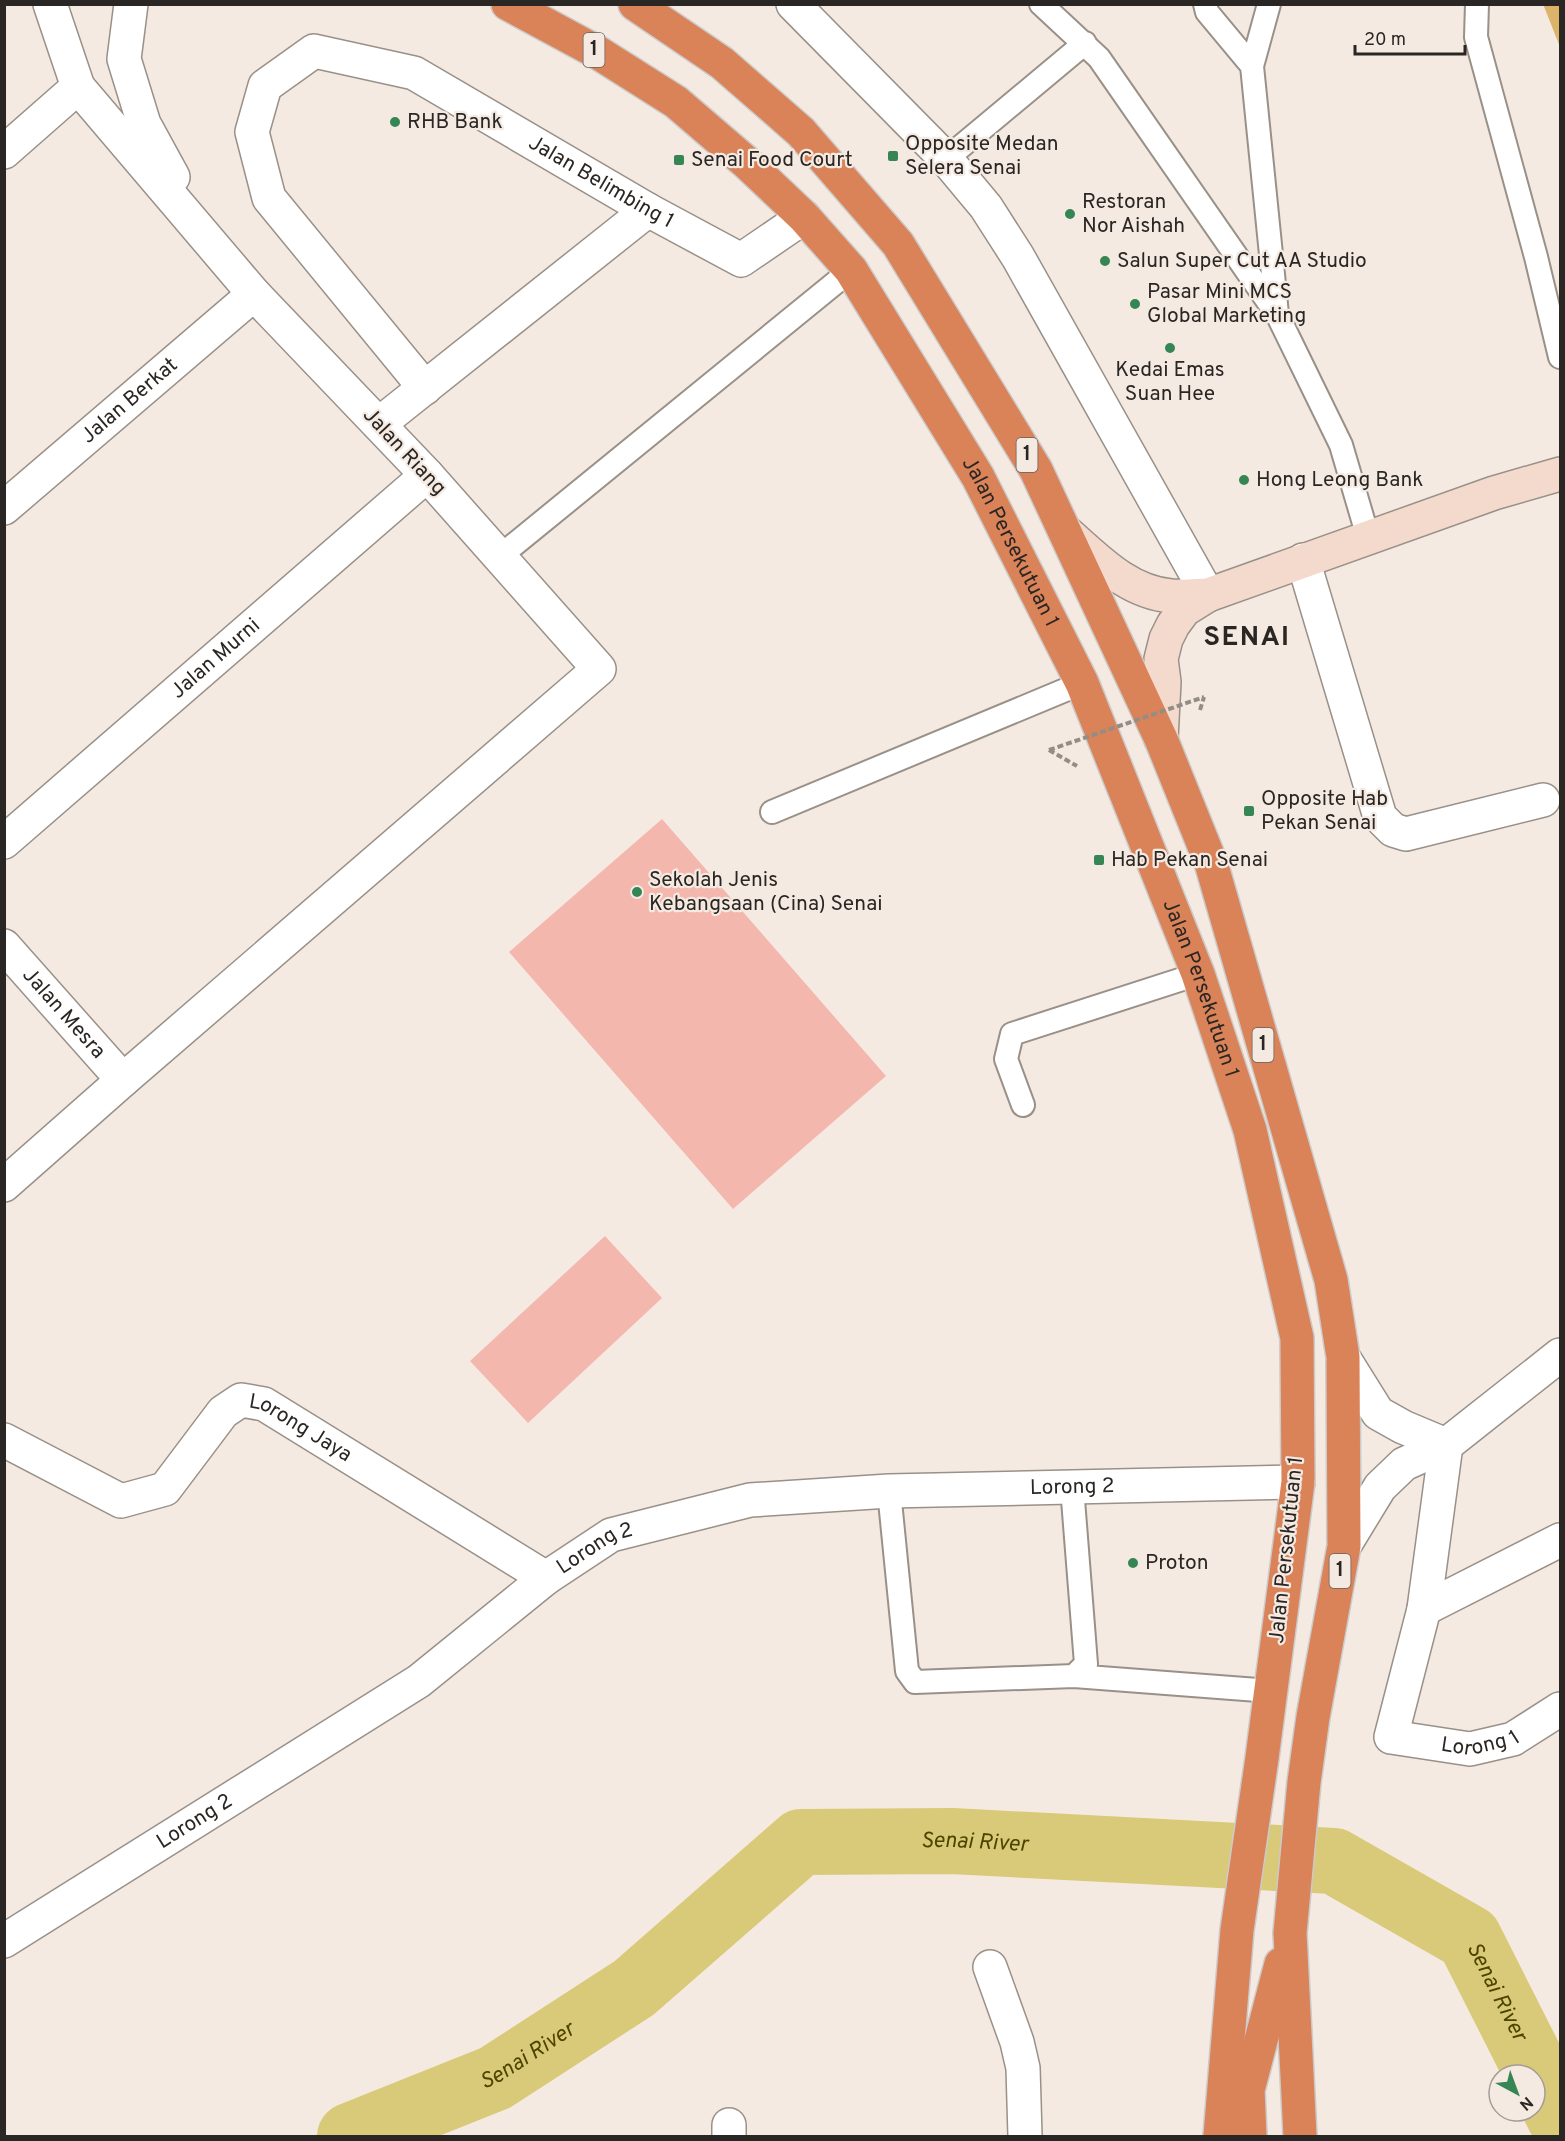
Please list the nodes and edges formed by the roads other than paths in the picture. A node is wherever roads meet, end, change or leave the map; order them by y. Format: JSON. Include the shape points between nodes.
{"nodes":[{"id":1,"x":50,"y":4,"type":"edge"},
{"id":2,"x":131,"y":4,"type":"edge"},
{"id":3,"x":508,"y":4,"type":"edge"},
{"id":4,"x":635,"y":4,"type":"edge"},
{"id":5,"x":793,"y":4,"type":"edge"},
{"id":6,"x":1041,"y":4,"type":"edge"},
{"id":7,"x":1205,"y":4,"type":"edge"},
{"id":8,"x":1269,"y":4,"type":"edge"},
{"id":9,"x":1477,"y":4,"type":"edge"},
{"id":10,"x":1085,"y":43,"type":"junction"},
{"id":11,"x":1252,"y":66,"type":"junction"},
{"id":12,"x":78,"y":87,"type":"junction"},
{"id":13,"x":4,"y":152,"type":"edge"},
{"id":14,"x":946,"y":159,"type":"junction"},
{"id":15,"x":648,"y":210,"type":"junction"},
{"id":16,"x":804,"y":217,"type":"junction"},
{"id":17,"x":207,"y":238,"type":"junction"},
{"id":18,"x":851,"y":270,"type":"junction"},
{"id":19,"x":254,"y":294,"type":"junction"},
{"id":20,"x":1277,"y":314,"type":"junction"},
{"id":21,"x":1560,"y":357,"type":"edge"},
{"id":22,"x":425,"y":388,"type":"junction"},
{"id":23,"x":378,"y":424,"type":"junction"},
{"id":24,"x":1560,"y":474,"type":"edge"},
{"id":25,"x":426,"y":475,"type":"junction"},
{"id":26,"x":4,"y":508,"type":"edge"},
{"id":27,"x":1066,"y":531,"type":"junction"},
{"id":28,"x":1368,"y":537,"type":"junction"},
{"id":29,"x":499,"y":556,"type":"junction"},
{"id":30,"x":1303,"y":560,"type":"junction"},
{"id":31,"x":1208,"y":595,"type":"junction"},
{"id":32,"x":1082,"y":683,"type":"junction"},
{"id":33,"x":1161,"y":739,"type":"junction"},
{"id":34,"x":1543,"y":800,"type":"dead end"},
{"id":35,"x":772,"y":812,"type":"dead end"},
{"id":36,"x":4,"y":842,"type":"edge"},
{"id":37,"x":9,"y":961,"type":"edge"},
{"id":38,"x":1198,"y":974,"type":"junction"},
{"id":39,"x":123,"y":1080,"type":"junction"},
{"id":40,"x":1023,"y":1105,"type":"dead end"},
{"id":41,"x":4,"y":1185,"type":"edge"},
{"id":42,"x":1560,"y":1355,"type":"edge"},
{"id":43,"x":1343,"y":1357,"type":"junction"},
{"id":44,"x":1446,"y":1445,"type":"junction"},
{"id":45,"x":9,"y":1451,"type":"edge"},
{"id":46,"x":1298,"y":1482,"type":"junction"},
{"id":47,"x":1072,"y":1487,"type":"junction"},
{"id":48,"x":889,"y":1491,"type":"junction"},
{"id":49,"x":1560,"y":1540,"type":"edge"},
{"id":50,"x":1344,"y":1546,"type":"junction"},
{"id":51,"x":546,"y":1578,"type":"junction"},
{"id":52,"x":1424,"y":1610,"type":"junction"},
{"id":53,"x":1074,"y":1676,"type":"junction"},
{"id":54,"x":1271,"y":1691,"type":"junction"},
{"id":55,"x":1560,"y":1709,"type":"edge"},
{"id":56,"x":1290,"y":1934,"type":"junction"},
{"id":57,"x":4,"y":1941,"type":"edge"},
{"id":58,"x":990,"y":1967,"type":"dead end"},
{"id":59,"x":1025,"y":2136,"type":"edge"},
{"id":60,"x":1220,"y":2136,"type":"edge"},
{"id":61,"x":1250,"y":2136,"type":"edge"},
{"id":62,"x":1300,"y":2136,"type":"edge"}],
"edges":[{"from":1,"to":12,"type":"street","name":"Jalan Riang"},
{"from":2,"to":17,"type":"street","name":"Jalan Riang","via":[[124,59],[144,124]]},
{"from":3,"to":16,"type":"highway","name":"Jalan Persekutuan 1","number":"1","via":[[597,52],[676,102]]},
{"from":4,"to":27,"type":"highway","name":"Jalan Persekutuan 1","number":"1","via":[[722,63],[801,132],[898,244],[1036,470]]},
{"from":5,"to":14,"type":"street"},
{"from":6,"to":10,"type":"lane"},
{"from":7,"to":11,"type":"lane","via":[[1207,12]]},
{"from":8,"to":11,"type":"lane"},
{"from":9,"to":21,"type":"lane","via":[[1476,37]]},
{"from":10,"to":14,"type":"lane"},
{"from":10,"to":20,"type":"lane"},
{"from":11,"to":20,"type":"lane"},
{"from":12,"to":13,"type":"street"},
{"from":12,"to":17,"type":"street","name":"Jalan Riang"},
{"from":14,"to":31,"type":"street","via":[[986,207],[1018,257]]},
{"from":15,"to":16,"type":"street","name":"Jalan Belimbing 1","via":[[741,260]]},
{"from":15,"to":22,"type":"street"},
{"from":15,"to":22,"type":"street","name":"Jalan Belimbing 1","via":[[414,73],[314,51],[265,86],[252,132],[269,198]]},
{"from":16,"to":18,"type":"highway","name":"Jalan Persekutuan 1","number":"1"},
{"from":17,"to":19,"type":"street","name":"Jalan Riang"},
{"from":18,"to":29,"type":"lane"},
{"from":18,"to":32,"type":"highway","name":"Jalan Persekutuan 1","number":"1","via":[[978,477]]},
{"from":19,"to":23,"type":"street","name":"Jalan Riang"},
{"from":19,"to":26,"type":"street","name":"Jalan Berkat"},
{"from":20,"to":28,"type":"lane","via":[[1341,445]]},
{"from":22,"to":23,"type":"street"},
{"from":23,"to":25,"type":"street","name":"Jalan Riang"},
{"from":24,"to":28,"type":"street"},
{"from":25,"to":29,"type":"street","name":"Jalan Riang"},
{"from":25,"to":36,"type":"street","name":"Jalan Murni"},
{"from":27,"to":31,"type":"street","via":[[1125,582],[1171,596]]},
{"from":27,"to":33,"type":"highway","name":"Jalan Persekutuan 1","number":"1"},
{"from":28,"to":30,"type":"street"},
{"from":29,"to":39,"type":"street","name":"Jalan Riang","via":[[598,669]]},
{"from":30,"to":31,"type":"street"},
{"from":30,"to":34,"type":"street","via":[[1380,817],[1393,830],[1406,834]]},
{"from":31,"to":33,"type":"street","via":[[1184,610],[1166,639],[1161,659]]},
{"from":32,"to":35,"type":"lane"},
{"from":32,"to":38,"type":"highway","name":"Jalan Persekutuan 1","number":"1"},
{"from":33,"to":43,"type":"highway","name":"Jalan Persekutuan 1","number":"1","via":[[1211,862],[1331,1280]]},
{"from":37,"to":39,"type":"street","name":"Jalan Mesra"},
{"from":38,"to":40,"type":"lane","via":[[1012,1035],[1006,1059]]},
{"from":38,"to":46,"type":"highway","name":"Jalan Persekutuan 1","number":"1","via":[[1250,1130],[1297,1338]]},
{"from":39,"to":41,"type":"street"},
{"from":42,"to":44,"type":"street"},
{"from":43,"to":44,"type":"street","via":[[1378,1413]]},
{"from":43,"to":50,"type":"highway","name":"Jalan Persekutuan 1","number":"1"},
{"from":44,"to":50,"type":"street","via":[[1404,1464],[1380,1487]]},
{"from":44,"to":52,"type":"street"},
{"from":45,"to":51,"type":"street","name":"Lorong Jaya","via":[[121,1501],[165,1489],[223,1412],[241,1400],[264,1404]]},
{"from":46,"to":47,"type":"street","name":"Lorong 2"},
{"from":46,"to":54,"type":"highway","name":"Jalan Persekutuan 1","number":"1"},
{"from":47,"to":48,"type":"street","name":"Lorong 2"},
{"from":47,"to":53,"type":"lane","via":[[1086,1664]]},
{"from":48,"to":51,"type":"street","name":"Lorong 2","via":[[750,1500],[611,1535]]},
{"from":48,"to":53,"type":"lane","via":[[907,1671],[915,1682]]},
{"from":49,"to":52,"type":"street"},
{"from":50,"to":56,"type":"highway","name":"Jalan Persekutuan 1","number":"1","via":[[1304,1782]]},
{"from":51,"to":57,"type":"street","name":"Lorong 2","via":[[419,1681]]},
{"from":52,"to":55,"type":"street","name":"Lorong 1","via":[[1391,1737],[1470,1749],[1513,1739]]},
{"from":53,"to":54,"type":"lane"},
{"from":54,"to":60,"type":"highway","name":"Jalan Persekutuan 1","number":"1","via":[[1237,1929]]},
{"from":56,"to":61,"type":"highway","via":[[1248,2090]]},
{"from":56,"to":62,"type":"highway","name":"Jalan Persekutuan 1","number":"1"},
{"from":58,"to":59,"type":"street","via":[[1023,2068]]}]}
